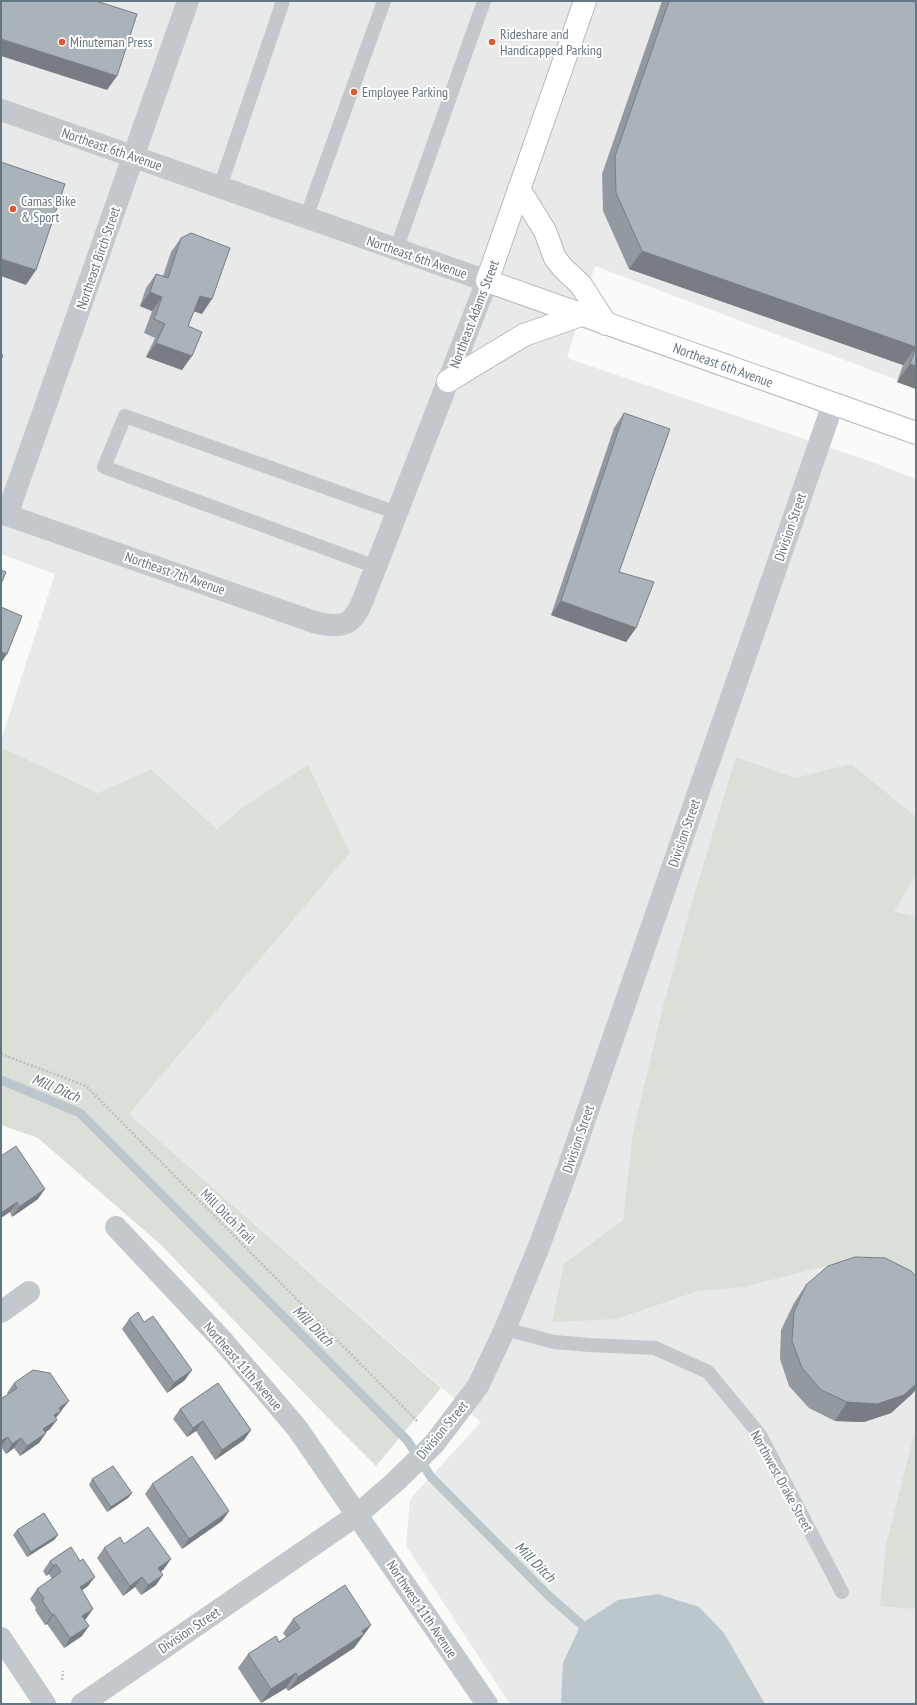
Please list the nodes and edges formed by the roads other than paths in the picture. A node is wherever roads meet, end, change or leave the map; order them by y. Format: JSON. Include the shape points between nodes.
{"nodes":[{"id":1,"x":187,"y":1,"type":"edge"},
{"id":2,"x":283,"y":1,"type":"edge"},
{"id":3,"x":384,"y":1,"type":"edge"},
{"id":4,"x":484,"y":1,"type":"edge"},
{"id":5,"x":585,"y":1,"type":"edge"},
{"id":6,"x":1,"y":110,"type":"edge"},
{"id":7,"x":133,"y":156,"type":"junction"},
{"id":8,"x":220,"y":187,"type":"junction"},
{"id":9,"x":519,"y":189,"type":"junction"},
{"id":10,"x":306,"y":218,"type":"junction"},
{"id":11,"x":396,"y":250,"type":"junction"},
{"id":12,"x":487,"y":281,"type":"junction"},
{"id":13,"x":581,"y":315,"type":"junction"},
{"id":14,"x":606,"y":324,"type":"junction"},
{"id":15,"x":448,"y":381,"type":"junction"},
{"id":16,"x":833,"y":404,"type":"junction"},
{"id":17,"x":916,"y":433,"type":"edge"},
{"id":18,"x":397,"y":513,"type":"junction"},
{"id":19,"x":4,"y":514,"type":"edge"},
{"id":20,"x":376,"y":567,"type":"junction"},
{"id":21,"x":349,"y":621,"type":"joint"},
{"id":22,"x":116,"y":1227,"type":"dead end"},
{"id":23,"x":29,"y":1292,"type":"dead end"},
{"id":24,"x":1,"y":1312,"type":"edge"},
{"id":25,"x":505,"y":1329,"type":"junction"},
{"id":26,"x":357,"y":1515,"type":"junction"},
{"id":27,"x":842,"y":1592,"type":"dead end"},
{"id":28,"x":1,"y":1638,"type":"edge"},
{"id":29,"x":45,"y":1704,"type":"edge"},
{"id":30,"x":82,"y":1704,"type":"edge"},
{"id":31,"x":487,"y":1704,"type":"edge"}],
"edges":[{"from":1,"to":7,"type":"street","name":"Northeast Birch Street"},
{"from":2,"to":8,"type":"lane"},
{"from":3,"to":10,"type":"lane"},
{"from":4,"to":11,"type":"lane"},
{"from":5,"to":9,"type":"main road","name":"Northeast Adams Street"},
{"from":6,"to":7,"type":"street","name":"Northeast 6th Avenue"},
{"from":7,"to":8,"type":"street","name":"Northeast 6th Avenue"},
{"from":7,"to":19,"type":"street","name":"Northeast Birch Street"},
{"from":8,"to":10,"type":"street","name":"Northeast 6th Avenue"},
{"from":9,"to":12,"type":"main road","name":"Northeast Adams Street"},
{"from":9,"to":14,"type":"main road","via":[[545,231],[555,258],[581,285]]},
{"from":10,"to":11,"type":"street","name":"Northeast 6th Avenue"},
{"from":11,"to":12,"type":"street","name":"Northeast 6th Avenue"},
{"from":12,"to":13,"type":"main road","name":"Northeast 6th Avenue"},
{"from":12,"to":15,"type":"street","name":"Northeast Adams Street"},
{"from":13,"to":14,"type":"main road","name":"Northeast 6th Avenue"},
{"from":13,"to":15,"type":"main road","via":[[524,335]]},
{"from":14,"to":16,"type":"main road","name":"Northeast 6th Avenue"},
{"from":15,"to":18,"type":"street","name":"Northeast Adams Street"},
{"from":16,"to":17,"type":"main road","name":"Northeast 6th Avenue"},
{"from":16,"to":25,"type":"street","name":"Division Street","via":[[568,1168]]},
{"from":18,"to":20,"type":"street","name":"Northeast Adams Street"},
{"from":18,"to":20,"type":"lane","via":[[125,416],[104,467]]},
{"from":19,"to":21,"type":"street","name":"Northeast 7th Avenue","via":[[330,627]]},
{"from":20,"to":21,"type":"street","name":"Northeast Adams Street","via":[[358,613]]},
{"from":22,"to":26,"type":"street","name":"Northeast 11th Avenue","via":[[222,1340],[296,1428]]},
{"from":23,"to":24,"type":"street"},
{"from":25,"to":26,"type":"street","name":"Division Street","via":[[478,1386],[434,1444]]},
{"from":25,"to":27,"type":"lane","name":"Northwest Drake Street","via":[[554,1342],[655,1348],[708,1372],[760,1435]]},
{"from":26,"to":30,"type":"street","name":"Division Street"},
{"from":26,"to":31,"type":"street","name":"Northwest 11th Avenue"},
{"from":28,"to":29,"type":"street"}]}
